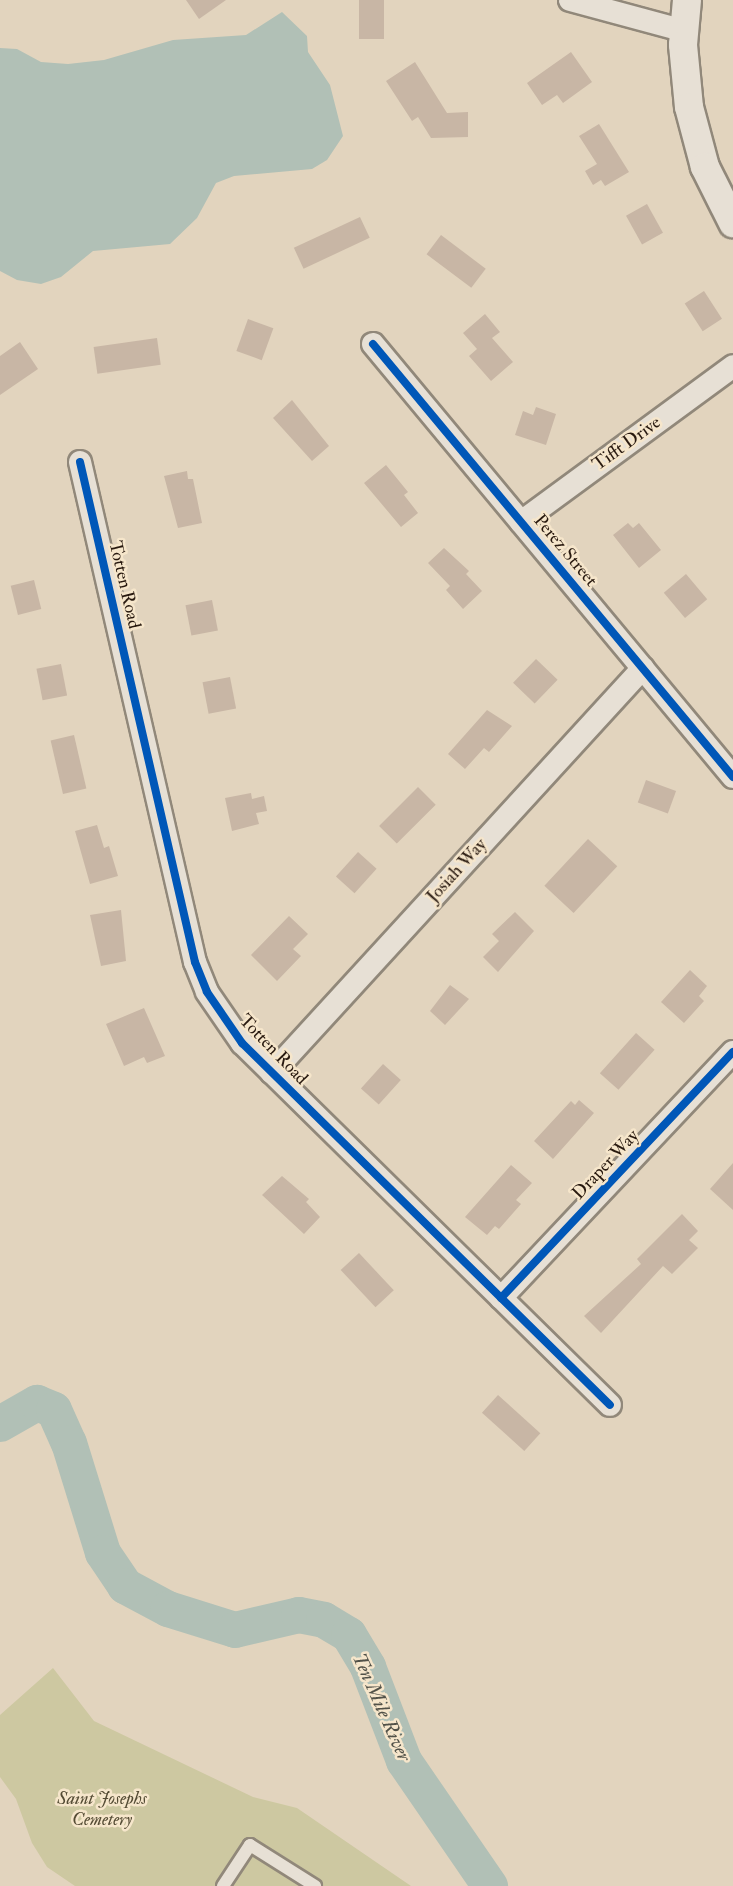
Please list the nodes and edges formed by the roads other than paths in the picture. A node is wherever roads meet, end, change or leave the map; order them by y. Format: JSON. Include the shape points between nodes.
{"nodes":[{"id":1,"x":570,"y":0,"type":"edge"},
{"id":2,"x":687,"y":0,"type":"edge"},
{"id":3,"x":685,"y":31,"type":"junction"},
{"id":4,"x":733,"y":223,"type":"edge"},
{"id":5,"x":374,"y":344,"type":"dead end"},
{"id":6,"x":733,"y":366,"type":"edge"},
{"id":7,"x":80,"y":462,"type":"dead end"},
{"id":8,"x":521,"y":522,"type":"junction"},
{"id":9,"x":643,"y":668,"type":"junction"},
{"id":10,"x":733,"y":777,"type":"edge"},
{"id":11,"x":733,"y":1052,"type":"edge"},
{"id":12,"x":272,"y":1073,"type":"junction"},
{"id":13,"x":501,"y":1298,"type":"junction"},
{"id":14,"x":610,"y":1405,"type":"dead end"},
{"id":15,"x":223,"y":1886,"type":"edge"},
{"id":16,"x":315,"y":1886,"type":"edge"}],
"edges":[{"from":1,"to":3,"type":"street"},
{"from":2,"to":3,"type":"street"},
{"from":3,"to":4,"type":"street","via":[[684,76],[694,128],[705,167]]},
{"from":5,"to":8,"type":"street","name":"Perez Street"},
{"from":6,"to":8,"type":"street","name":"Tifft Drive"},
{"from":7,"to":12,"type":"street","name":"Totten Road","via":[[195,962],[223,1019]]},
{"from":8,"to":9,"type":"street","name":"Perez Street"},
{"from":9,"to":10,"type":"street","name":"Perez Street"},
{"from":9,"to":12,"type":"street","name":"Josiah Way"},
{"from":11,"to":13,"type":"street","name":"Draper Way"},
{"from":12,"to":13,"type":"street","name":"Totten Road"},
{"from":13,"to":14,"type":"street","name":"Totten Road"},
{"from":15,"to":16,"type":"lane","via":[[250,1845]]}]}
